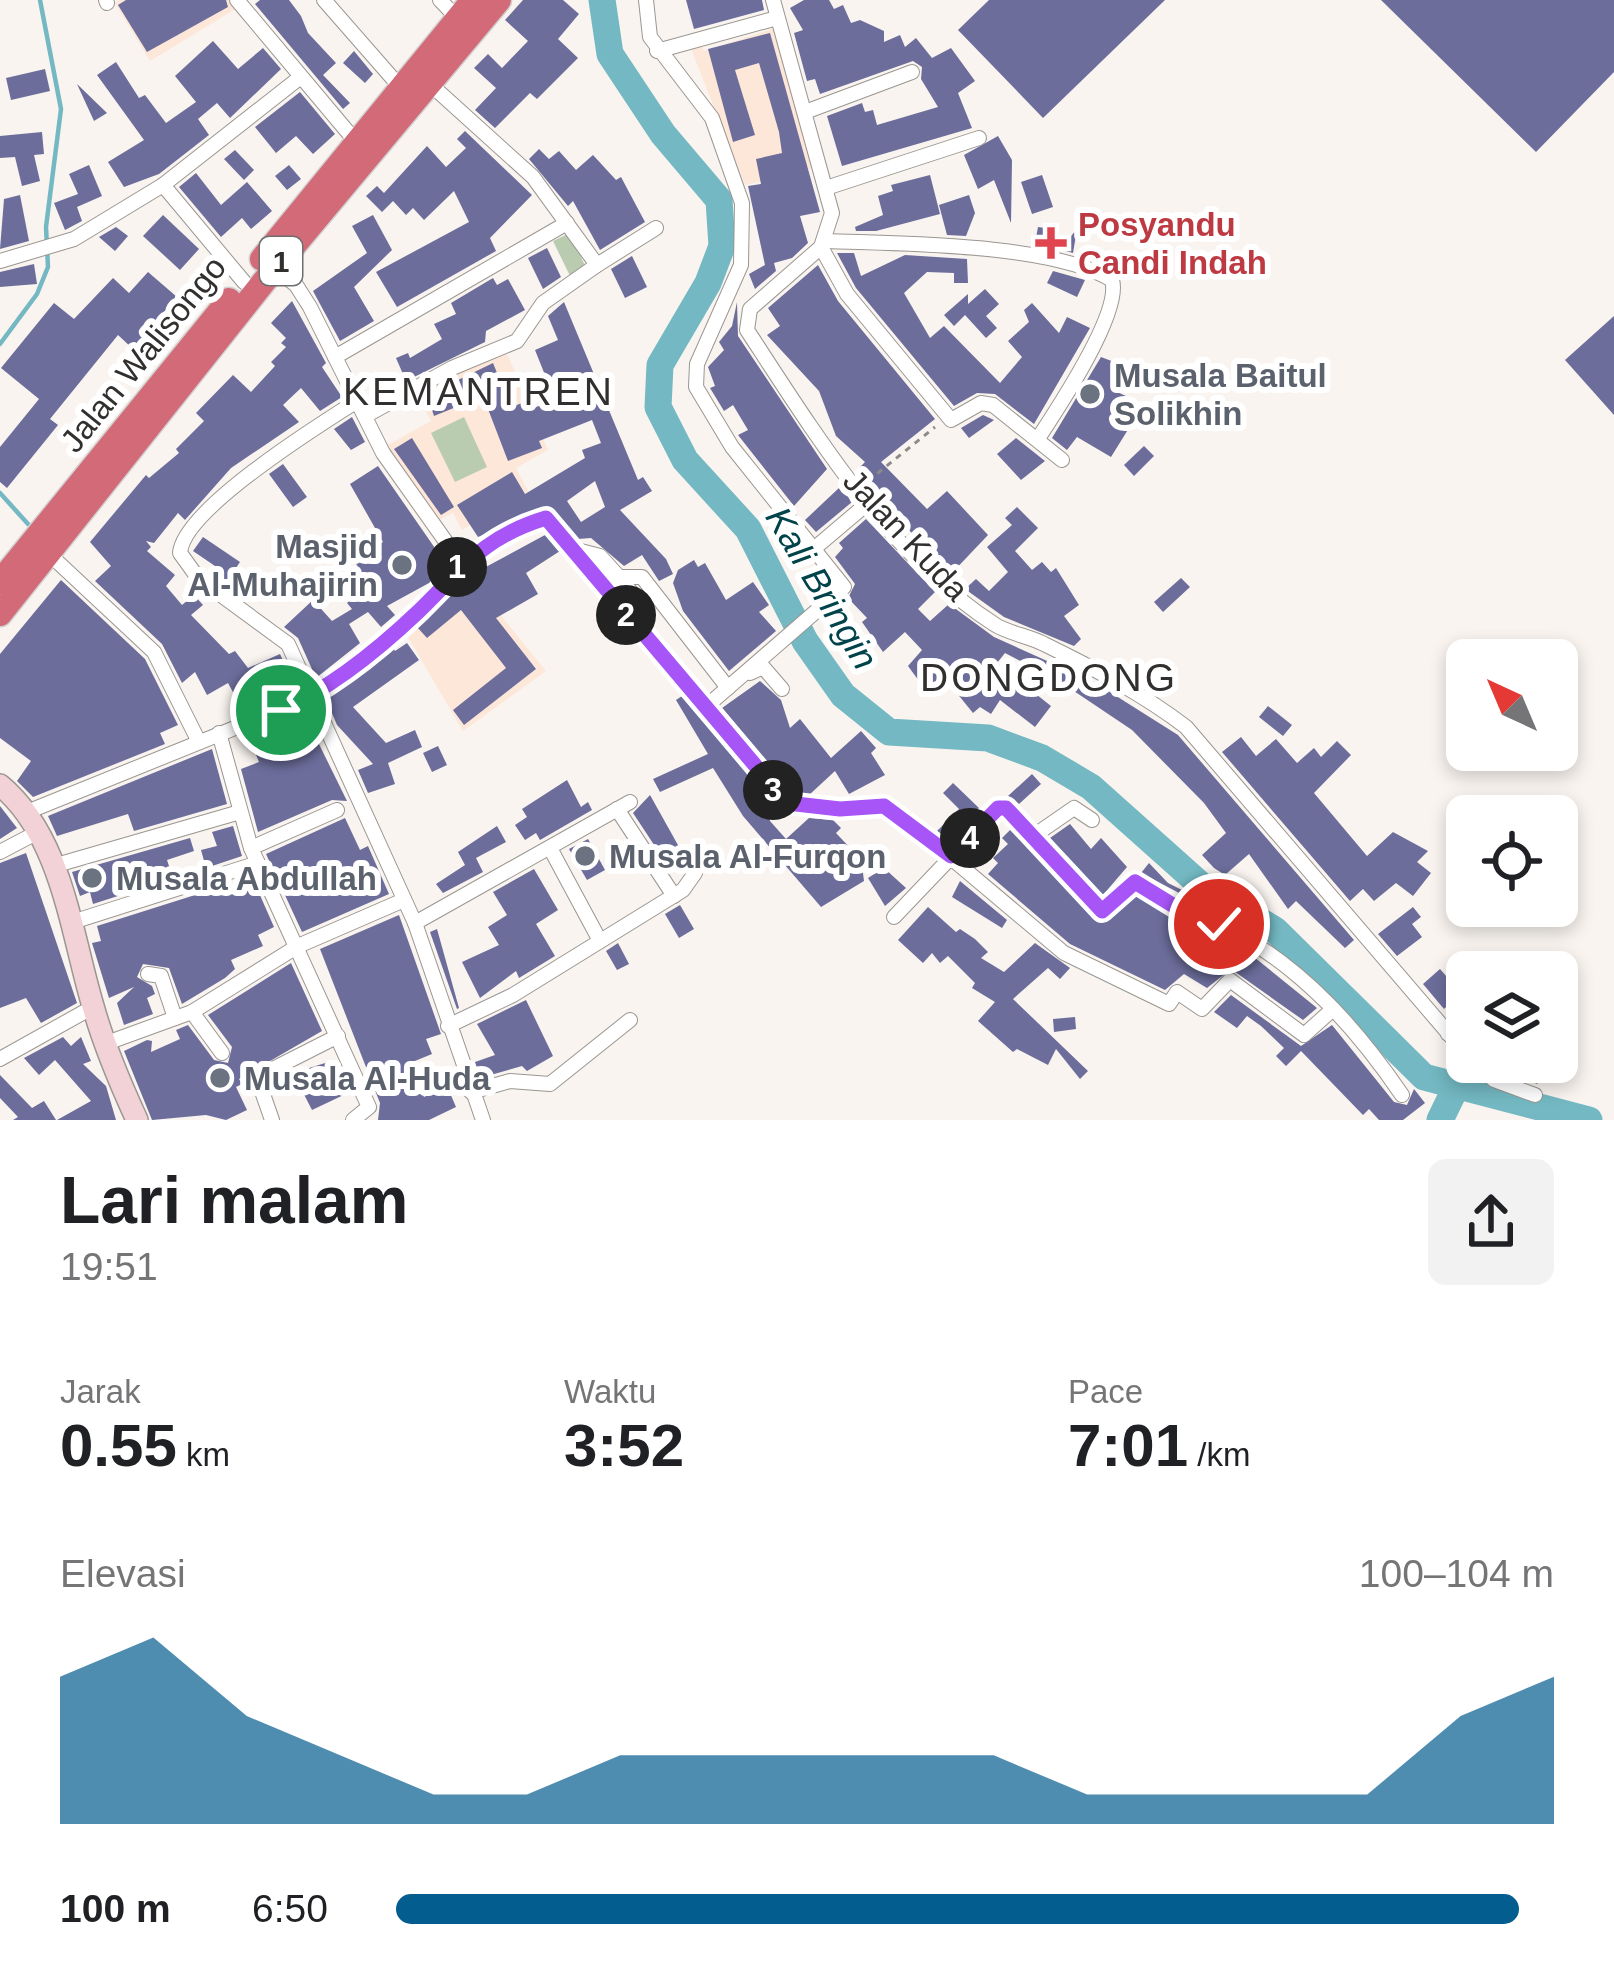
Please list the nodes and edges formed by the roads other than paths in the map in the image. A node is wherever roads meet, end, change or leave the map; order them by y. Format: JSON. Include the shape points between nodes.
{"nodes":[{"id":1,"x":236,"y":0,"type":"edge"},
{"id":2,"x":324,"y":0,"type":"edge"},
{"id":3,"x":499,"y":0,"type":"edge"},
{"id":4,"x":646,"y":0,"type":"edge"},
{"id":5,"x":773,"y":0,"type":"edge"},
{"id":6,"x":457,"y":6,"type":"edge"},
{"id":7,"x":777,"y":18,"type":"junction"},
{"id":8,"x":657,"y":51,"type":"junction"},
{"id":9,"x":912,"y":73,"type":"dead end"},
{"id":10,"x":298,"y":79,"type":"junction"},
{"id":11,"x":430,"y":84,"type":"junction"},
{"id":12,"x":400,"y":88,"type":"junction"},
{"id":13,"x":805,"y":112,"type":"junction"},
{"id":14,"x":979,"y":138,"type":"dead end"},
{"id":15,"x":357,"y":143,"type":"junction"},
{"id":16,"x":163,"y":185,"type":"junction"},
{"id":17,"x":826,"y":188,"type":"junction"},
{"id":18,"x":567,"y":223,"type":"junction"},
{"id":19,"x":656,"y":228,"type":"dead end"},
{"id":20,"x":824,"y":244,"type":"junction"},
{"id":21,"x":0,"y":261,"type":"edge"},
{"id":22,"x":597,"y":265,"type":"junction"},
{"id":23,"x":275,"y":268,"type":"junction"},
{"id":24,"x":244,"y":282,"type":"junction"},
{"id":25,"x":335,"y":357,"type":"junction"},
{"id":26,"x":357,"y":401,"type":"junction"},
{"id":27,"x":365,"y":416,"type":"junction"},
{"id":28,"x":1039,"y":437,"type":"junction"},
{"id":29,"x":1062,"y":460,"type":"dead end"},
{"id":30,"x":862,"y":496,"type":"junction"},
{"id":31,"x":816,"y":547,"type":"junction"},
{"id":32,"x":573,"y":549,"type":"junction"},
{"id":33,"x":48,"y":553,"type":"junction"},
{"id":34,"x":460,"y":563,"type":"junction"},
{"id":35,"x":4,"y":569,"type":"edge"},
{"id":36,"x":619,"y":577,"type":"junction"},
{"id":37,"x":631,"y":592,"type":"dead end"},
{"id":38,"x":0,"y":614,"type":"edge"},
{"id":39,"x":745,"y":674,"type":"junction"},
{"id":40,"x":728,"y":688,"type":"junction"},
{"id":41,"x":782,"y":689,"type":"dead end"},
{"id":42,"x":309,"y":698,"type":"junction"},
{"id":43,"x":708,"y":706,"type":"junction"},
{"id":44,"x":219,"y":733,"type":"junction"},
{"id":45,"x":199,"y":740,"type":"junction"},
{"id":46,"x":0,"y":785,"type":"edge"},
{"id":47,"x":338,"y":810,"type":"dead end"},
{"id":48,"x":240,"y":812,"type":"junction"},
{"id":49,"x":1092,"y":820,"type":"dead end"},
{"id":50,"x":33,"y":822,"type":"junction"},
{"id":51,"x":1035,"y":835,"type":"junction"},
{"id":52,"x":550,"y":848,"type":"junction"},
{"id":53,"x":0,"y":852,"type":"edge"},
{"id":54,"x":255,"y":856,"type":"junction"},
{"id":55,"x":951,"y":856,"type":"junction"},
{"id":56,"x":53,"y":866,"type":"junction"},
{"id":57,"x":695,"y":873,"type":"dead end"},
{"id":58,"x":674,"y":896,"type":"junction"},
{"id":59,"x":404,"y":900,"type":"junction"},
{"id":60,"x":894,"y":917,"type":"dead end"},
{"id":61,"x":415,"y":922,"type":"junction"},
{"id":62,"x":69,"y":923,"type":"junction"},
{"id":63,"x":599,"y":939,"type":"junction"},
{"id":64,"x":298,"y":946,"type":"junction"},
{"id":65,"x":148,"y":974,"type":"dead end"},
{"id":66,"x":93,"y":1006,"type":"junction"},
{"id":67,"x":1334,"y":1009,"type":"junction"},
{"id":68,"x":192,"y":1012,"type":"junction"},
{"id":69,"x":175,"y":1018,"type":"junction"},
{"id":70,"x":631,"y":1019,"type":"dead end"},
{"id":71,"x":448,"y":1026,"type":"junction"},
{"id":72,"x":1446,"y":1032,"type":"edge"},
{"id":73,"x":338,"y":1036,"type":"junction"},
{"id":74,"x":104,"y":1044,"type":"junction"},
{"id":75,"x":222,"y":1053,"type":"dead end"},
{"id":76,"x":0,"y":1059,"type":"edge"},
{"id":77,"x":1502,"y":1083,"type":"edge"},
{"id":78,"x":471,"y":1092,"type":"junction"},
{"id":79,"x":1402,"y":1095,"type":"dead end"},
{"id":80,"x":1535,"y":1095,"type":"dead end"},
{"id":81,"x":136,"y":1120,"type":"edge"},
{"id":82,"x":272,"y":1120,"type":"edge"},
{"id":83,"x":353,"y":1120,"type":"edge"},
{"id":84,"x":482,"y":1120,"type":"edge"}],
"edges":[{"from":1,"to":10,"type":"street"},
{"from":2,"to":12,"type":"street"},
{"from":3,"to":11,"type":"highway","number":"1"},
{"from":4,"to":8,"type":"street"},
{"from":5,"to":7,"type":"street"},
{"from":6,"to":12,"type":"highway","name":"Jalan Walisongo","number":"1"},
{"from":7,"to":8,"type":"street"},
{"from":7,"to":13,"type":"street"},
{"from":8,"to":31,"type":"street","via":[[712,118],[742,203],[738,277],[697,364],[696,387],[733,447]]},
{"from":9,"to":13,"type":"street"},
{"from":10,"to":15,"type":"street"},
{"from":10,"to":16,"type":"street"},
{"from":11,"to":18,"type":"street","via":[[532,177]]},
{"from":11,"to":23,"type":"highway","number":"1"},
{"from":12,"to":15,"type":"highway","name":"Jalan Walisongo","number":"1"},
{"from":13,"to":17,"type":"street"},
{"from":14,"to":17,"type":"street"},
{"from":15,"to":24,"type":"highway","name":"Jalan Walisongo","number":"1"},
{"from":16,"to":21,"type":"street","via":[[74,239]]},
{"from":16,"to":24,"type":"street"},
{"from":17,"to":20,"type":"street","via":[[832,213]]},
{"from":18,"to":22,"type":"street"},
{"from":18,"to":25,"type":"street"},
{"from":19,"to":22,"type":"street"},
{"from":20,"to":28,"type":"street","via":[[847,294],[951,420],[986,403]]},
{"from":20,"to":28,"type":"street","via":[[987,252],[1112,280],[1112,302]]},
{"from":20,"to":30,"type":"street","name":"Jalan Kuda","via":[[750,309],[747,330]]},
{"from":22,"to":27,"type":"street","via":[[543,303],[517,341]]},
{"from":23,"to":25,"type":"street","via":[[296,285]]},
{"from":23,"to":33,"type":"highway","number":"1"},
{"from":24,"to":35,"type":"highway","name":"Jalan Walisongo","number":"1"},
{"from":25,"to":26,"type":"street"},
{"from":26,"to":27,"type":"street"},
{"from":26,"to":42,"type":"street","via":[[249,476],[181,542],[198,578],[288,644]]},
{"from":27,"to":34,"type":"street"},
{"from":28,"to":29,"type":"street"},
{"from":30,"to":31,"type":"street"},
{"from":30,"to":72,"type":"street","name":"Jalan Kuda","via":[[997,627],[1046,645],[1186,728]]},
{"from":31,"to":39,"type":"street","via":[[844,587]]},
{"from":32,"to":34,"type":"street","via":[[546,518]]},
{"from":32,"to":36,"type":"street","via":[[600,556]]},
{"from":32,"to":43,"type":"street"},
{"from":33,"to":38,"type":"highway","number":"1"},
{"from":33,"to":45,"type":"street","via":[[154,652]]},
{"from":34,"to":42,"type":"street","via":[[419,610]]},
{"from":36,"to":37,"type":"street"},
{"from":36,"to":40,"type":"street","via":[[642,577]]},
{"from":39,"to":40,"type":"street"},
{"from":39,"to":41,"type":"street","via":[[763,668]]},
{"from":40,"to":43,"type":"street"},
{"from":42,"to":44,"type":"street"},
{"from":42,"to":59,"type":"street"},
{"from":43,"to":55,"type":"street","via":[[782,800],[884,806]]},
{"from":44,"to":45,"type":"street"},
{"from":44,"to":48,"type":"street"},
{"from":45,"to":50,"type":"street"},
{"from":46,"to":50,"type":"main road"},
{"from":47,"to":54,"type":"street"},
{"from":48,"to":54,"type":"street"},
{"from":48,"to":56,"type":"street"},
{"from":49,"to":51,"type":"street","via":[[1074,808]]},
{"from":50,"to":53,"type":"street"},
{"from":50,"to":56,"type":"main road"},
{"from":51,"to":55,"type":"street","via":[[1000,807]]},
{"from":51,"to":67,"type":"street","via":[[1102,911],[1137,883],[1298,970]]},
{"from":52,"to":58,"type":"street","via":[[623,805]]},
{"from":52,"to":61,"type":"street"},
{"from":52,"to":63,"type":"street"},
{"from":54,"to":62,"type":"street"},
{"from":54,"to":64,"type":"street"},
{"from":55,"to":60,"type":"street"},
{"from":55,"to":67,"type":"street","via":[[1064,953],[1168,1004],[1177,992],[1202,1009],[1230,980],[1305,1035]]},
{"from":56,"to":62,"type":"main road"},
{"from":57,"to":58,"type":"street"},
{"from":58,"to":63,"type":"street"},
{"from":59,"to":61,"type":"street"},
{"from":59,"to":64,"type":"street"},
{"from":61,"to":71,"type":"street"},
{"from":62,"to":66,"type":"main road"},
{"from":63,"to":71,"type":"street"},
{"from":64,"to":68,"type":"street"},
{"from":64,"to":73,"type":"street"},
{"from":65,"to":69,"type":"street","via":[[161,976]]},
{"from":66,"to":74,"type":"main road"},
{"from":66,"to":76,"type":"street"},
{"from":67,"to":79,"type":"street"},
{"from":68,"to":69,"type":"street"},
{"from":68,"to":75,"type":"street"},
{"from":69,"to":74,"type":"street"},
{"from":70,"to":78,"type":"street","via":[[550,1084],[509,1081]]},
{"from":71,"to":78,"type":"street"},
{"from":73,"to":82,"type":"street","via":[[256,1077]]},
{"from":73,"to":83,"type":"street","via":[[369,1107]]},
{"from":74,"to":81,"type":"main road"},
{"from":77,"to":80,"type":"street"},
{"from":78,"to":84,"type":"street"}]}
